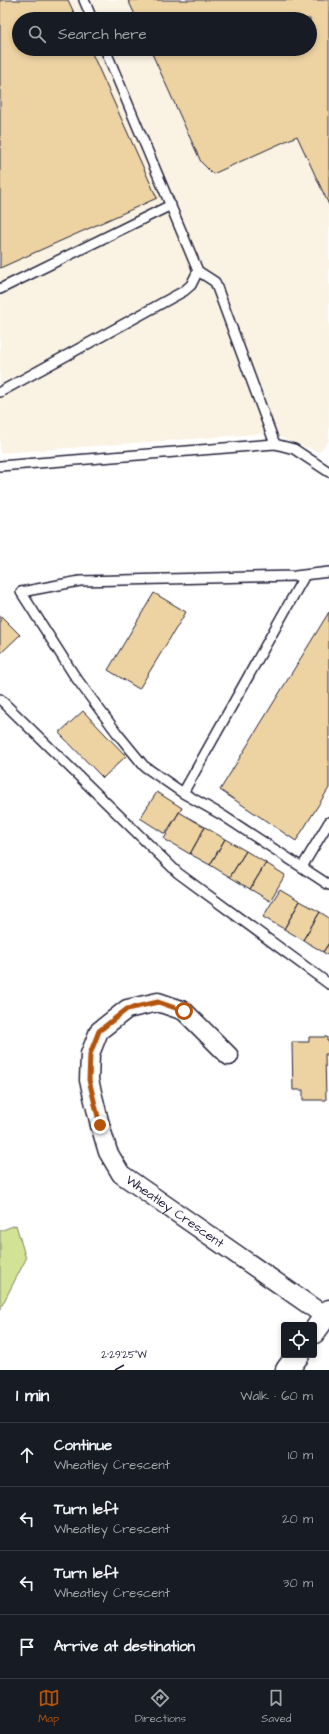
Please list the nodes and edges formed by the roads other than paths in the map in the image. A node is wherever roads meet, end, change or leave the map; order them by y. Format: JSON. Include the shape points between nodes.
{"nodes":[{"id":1,"x":84,"y":0,"type":"edge"},
{"id":2,"x":89,"y":12,"type":"edge"},
{"id":3,"x":108,"y":56,"type":"edge"},
{"id":4,"x":171,"y":205,"type":"junction"},
{"id":5,"x":198,"y":271,"type":"junction"},
{"id":6,"x":0,"y":289,"type":"edge"},
{"id":7,"x":0,"y":392,"type":"edge"},
{"id":8,"x":275,"y":444,"type":"junction"},
{"id":9,"x":0,"y":466,"type":"edge"},
{"id":10,"x":329,"y":472,"type":"edge"},
{"id":11,"x":329,"y":572,"type":"edge"},
{"id":12,"x":305,"y":575,"type":"junction"},
{"id":13,"x":0,"y":699,"type":"edge"},
{"id":14,"x":183,"y":793,"type":"junction"},
{"id":15,"x":329,"y":822,"type":"edge"},
{"id":16,"x":302,"y":867,"type":"junction"},
{"id":17,"x":329,"y":885,"type":"edge"},
{"id":18,"x":329,"y":984,"type":"edge"},
{"id":19,"x":229,"y":1056,"type":"dead end"},
{"id":20,"x":323,"y":1320,"type":"edge"},
{"id":21,"x":296,"y":1358,"type":"edge"},
{"id":22,"x":287,"y":1370,"type":"edge"}],
"edges":[{"from":1,"to":2,"type":"lane"},
{"from":3,"to":4,"type":"lane"},
{"from":4,"to":5,"type":"lane"},
{"from":4,"to":6,"type":"lane"},
{"from":5,"to":7,"type":"lane","via":[[191,285],[184,291]]},
{"from":5,"to":8,"type":"lane","via":[[215,282]]},
{"from":8,"to":9,"type":"lane"},
{"from":8,"to":10,"type":"lane","via":[[294,449]]},
{"from":11,"to":12,"type":"lane"},
{"from":12,"to":14,"type":"lane"},
{"from":12,"to":14,"type":"lane","via":[[80,581],[20,592],[74,675],[117,733],[144,766]]},
{"from":13,"to":18,"type":"lane","via":[[178,873]]},
{"from":14,"to":16,"type":"lane"},
{"from":15,"to":16,"type":"lane"},
{"from":16,"to":17,"type":"lane"},
{"from":19,"to":20,"type":"street","name":"Wheatley Crescent","via":[[184,1011],[158,1002],[127,1009],[99,1031],[90,1054],[89,1080],[108,1152],[121,1174]]},
{"from":21,"to":22,"type":"street"}]}
